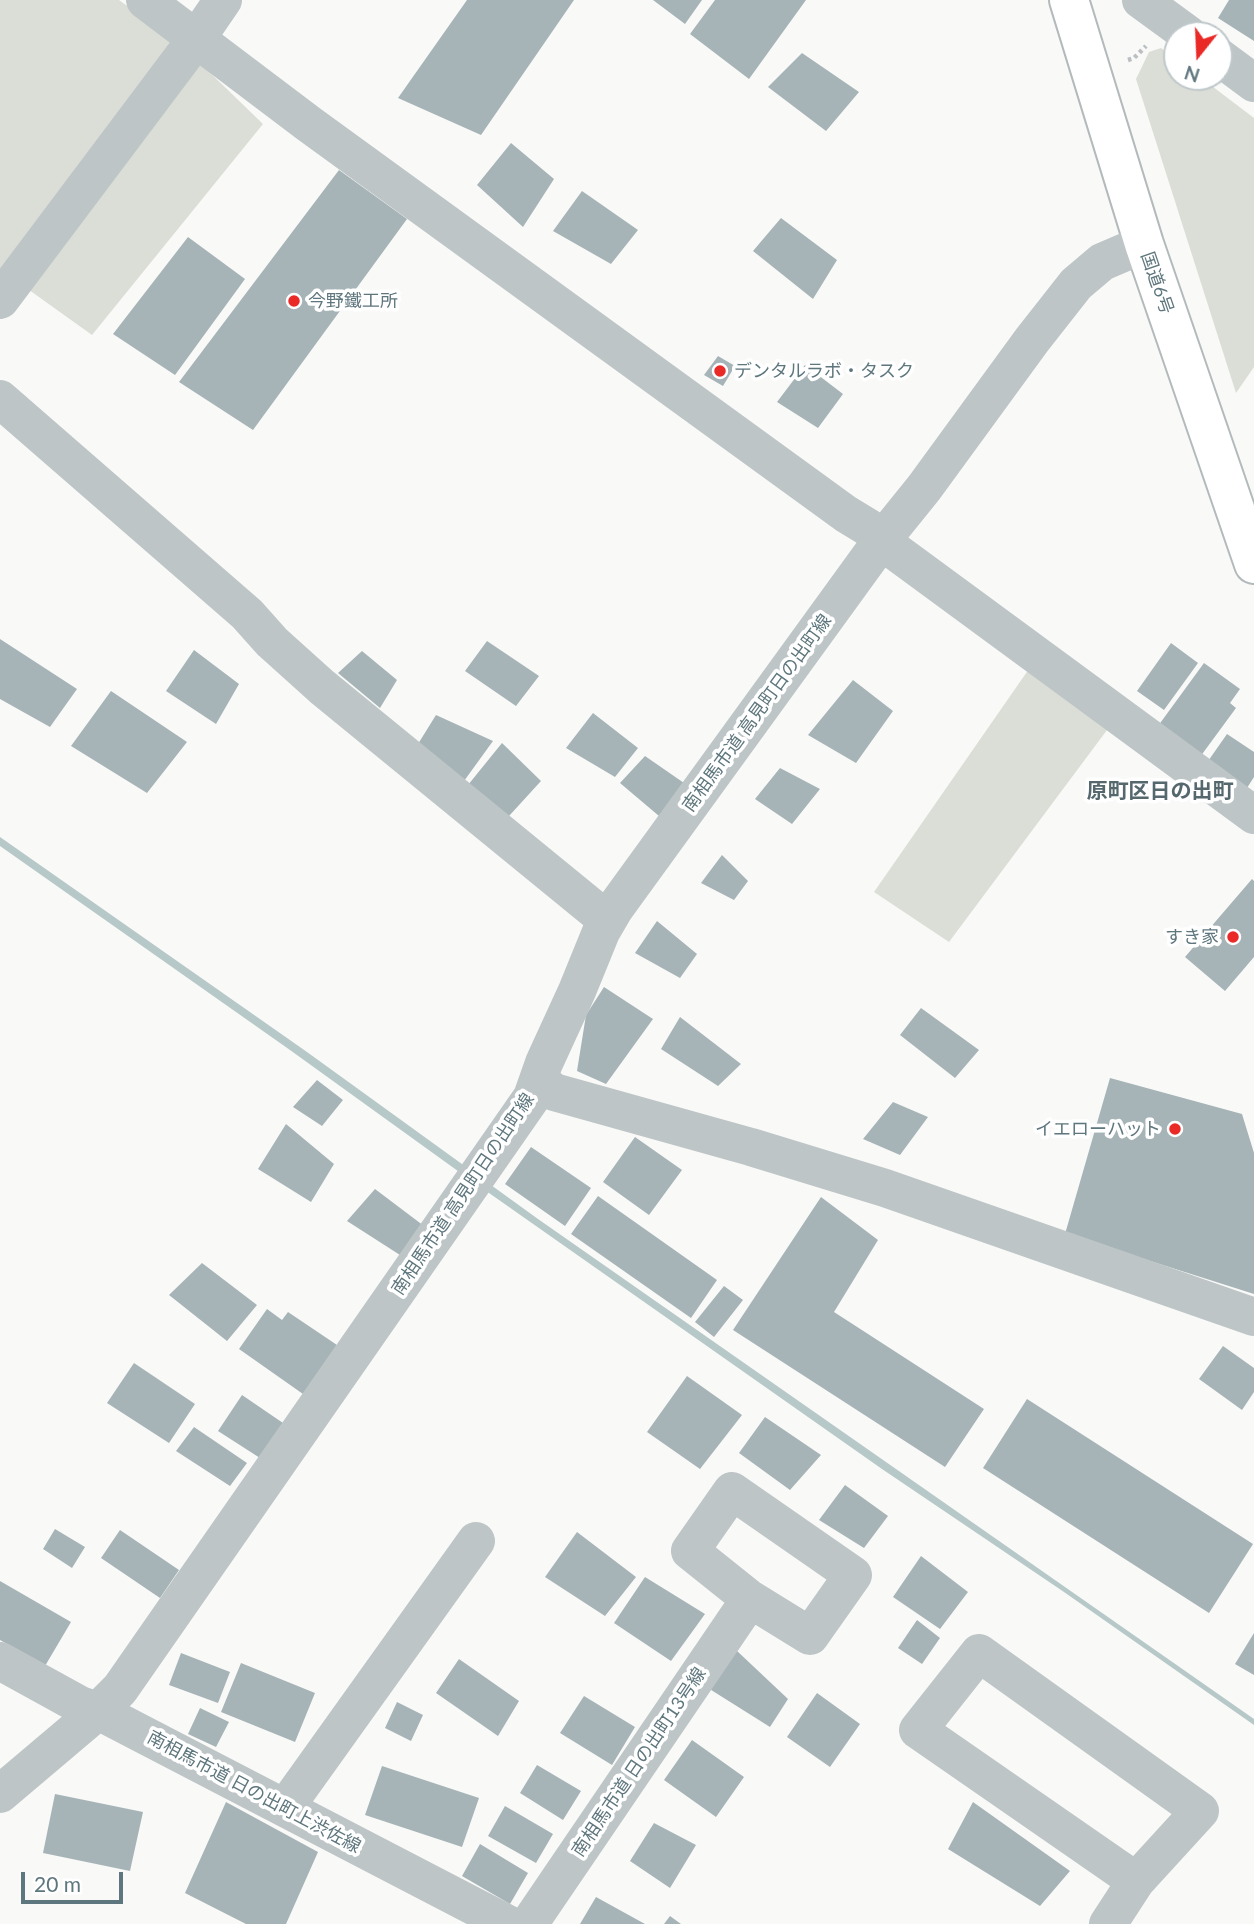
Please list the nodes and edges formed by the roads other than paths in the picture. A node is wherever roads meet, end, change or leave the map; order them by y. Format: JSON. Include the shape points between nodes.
{"nodes":[{"id":1,"x":145,"y":0,"type":"edge"},
{"id":2,"x":223,"y":0,"type":"edge"},
{"id":3,"x":1069,"y":0,"type":"edge"},
{"id":4,"x":1141,"y":0,"type":"edge"},
{"id":5,"x":1170,"y":21,"type":"edge"},
{"id":6,"x":197,"y":38,"type":"junction"},
{"id":7,"x":1233,"y":67,"type":"edge"},
{"id":8,"x":1254,"y":83,"type":"edge"},
{"id":9,"x":1144,"y":244,"type":"junction"},
{"id":10,"x":0,"y":300,"type":"edge"},
{"id":11,"x":0,"y":399,"type":"edge"},
{"id":12,"x":882,"y":540,"type":"junction"},
{"id":13,"x":1254,"y":564,"type":"edge"},
{"id":14,"x":1254,"y":815,"type":"edge"},
{"id":15,"x":607,"y":920,"type":"junction"},
{"id":16,"x":539,"y":1080,"type":"junction"},
{"id":17,"x":1254,"y":1317,"type":"edge"},
{"id":18,"x":476,"y":1541,"type":"dead end"},
{"id":19,"x":750,"y":1599,"type":"dead end"},
{"id":20,"x":0,"y":1661,"type":"edge"},
{"id":21,"x":98,"y":1711,"type":"junction"},
{"id":22,"x":0,"y":1794,"type":"edge"},
{"id":23,"x":285,"y":1808,"type":"junction"},
{"id":24,"x":1136,"y":1881,"type":"junction"},
{"id":25,"x":508,"y":1924,"type":"edge"},
{"id":26,"x":528,"y":1924,"type":"edge"},
{"id":27,"x":1108,"y":1924,"type":"edge"}],
"edges":[{"from":1,"to":6,"type":"street"},
{"from":2,"to":6,"type":"street"},
{"from":3,"to":9,"type":"highway","name":"国道6号"},
{"from":4,"to":5,"type":"street"},
{"from":6,"to":10,"type":"street"},
{"from":6,"to":12,"type":"street"},
{"from":7,"to":8,"type":"street"},
{"from":9,"to":12,"type":"street","name":"南相馬市道 高見町日の出町線","via":[[1102,262],[1076,284]]},
{"from":9,"to":13,"type":"highway","name":"国道6号"},
{"from":11,"to":15,"type":"street","via":[[247,614],[322,687]]},
{"from":12,"to":14,"type":"street"},
{"from":12,"to":15,"type":"street","name":"南相馬市道 高見町日の出町線"},
{"from":15,"to":16,"type":"street","name":"南相馬市道 高見町日の出町線"},
{"from":16,"to":17,"type":"street","via":[[554,1092],[885,1188]]},
{"from":16,"to":21,"type":"street","name":"南相馬市道 高見町日の出町線","via":[[532,1097],[128,1678]]},
{"from":18,"to":23,"type":"street"},
{"from":19,"to":26,"type":"street","name":"南相馬市道 日の出町13号線"},
{"from":20,"to":21,"type":"street","name":"南相馬市道 日の出町上渋佐線","via":[[80,1706]]},
{"from":21,"to":22,"type":"street","name":"南相馬市道 高見町日の出町線"},
{"from":21,"to":23,"type":"street","name":"南相馬市道 日の出町上渋佐線"},
{"from":23,"to":25,"type":"street","name":"南相馬市道 日の出町上渋佐線"},
{"from":24,"to":24,"type":"street","via":[[1200,1811],[979,1653],[918,1730]]},
{"from":24,"to":27,"type":"street"}]}
